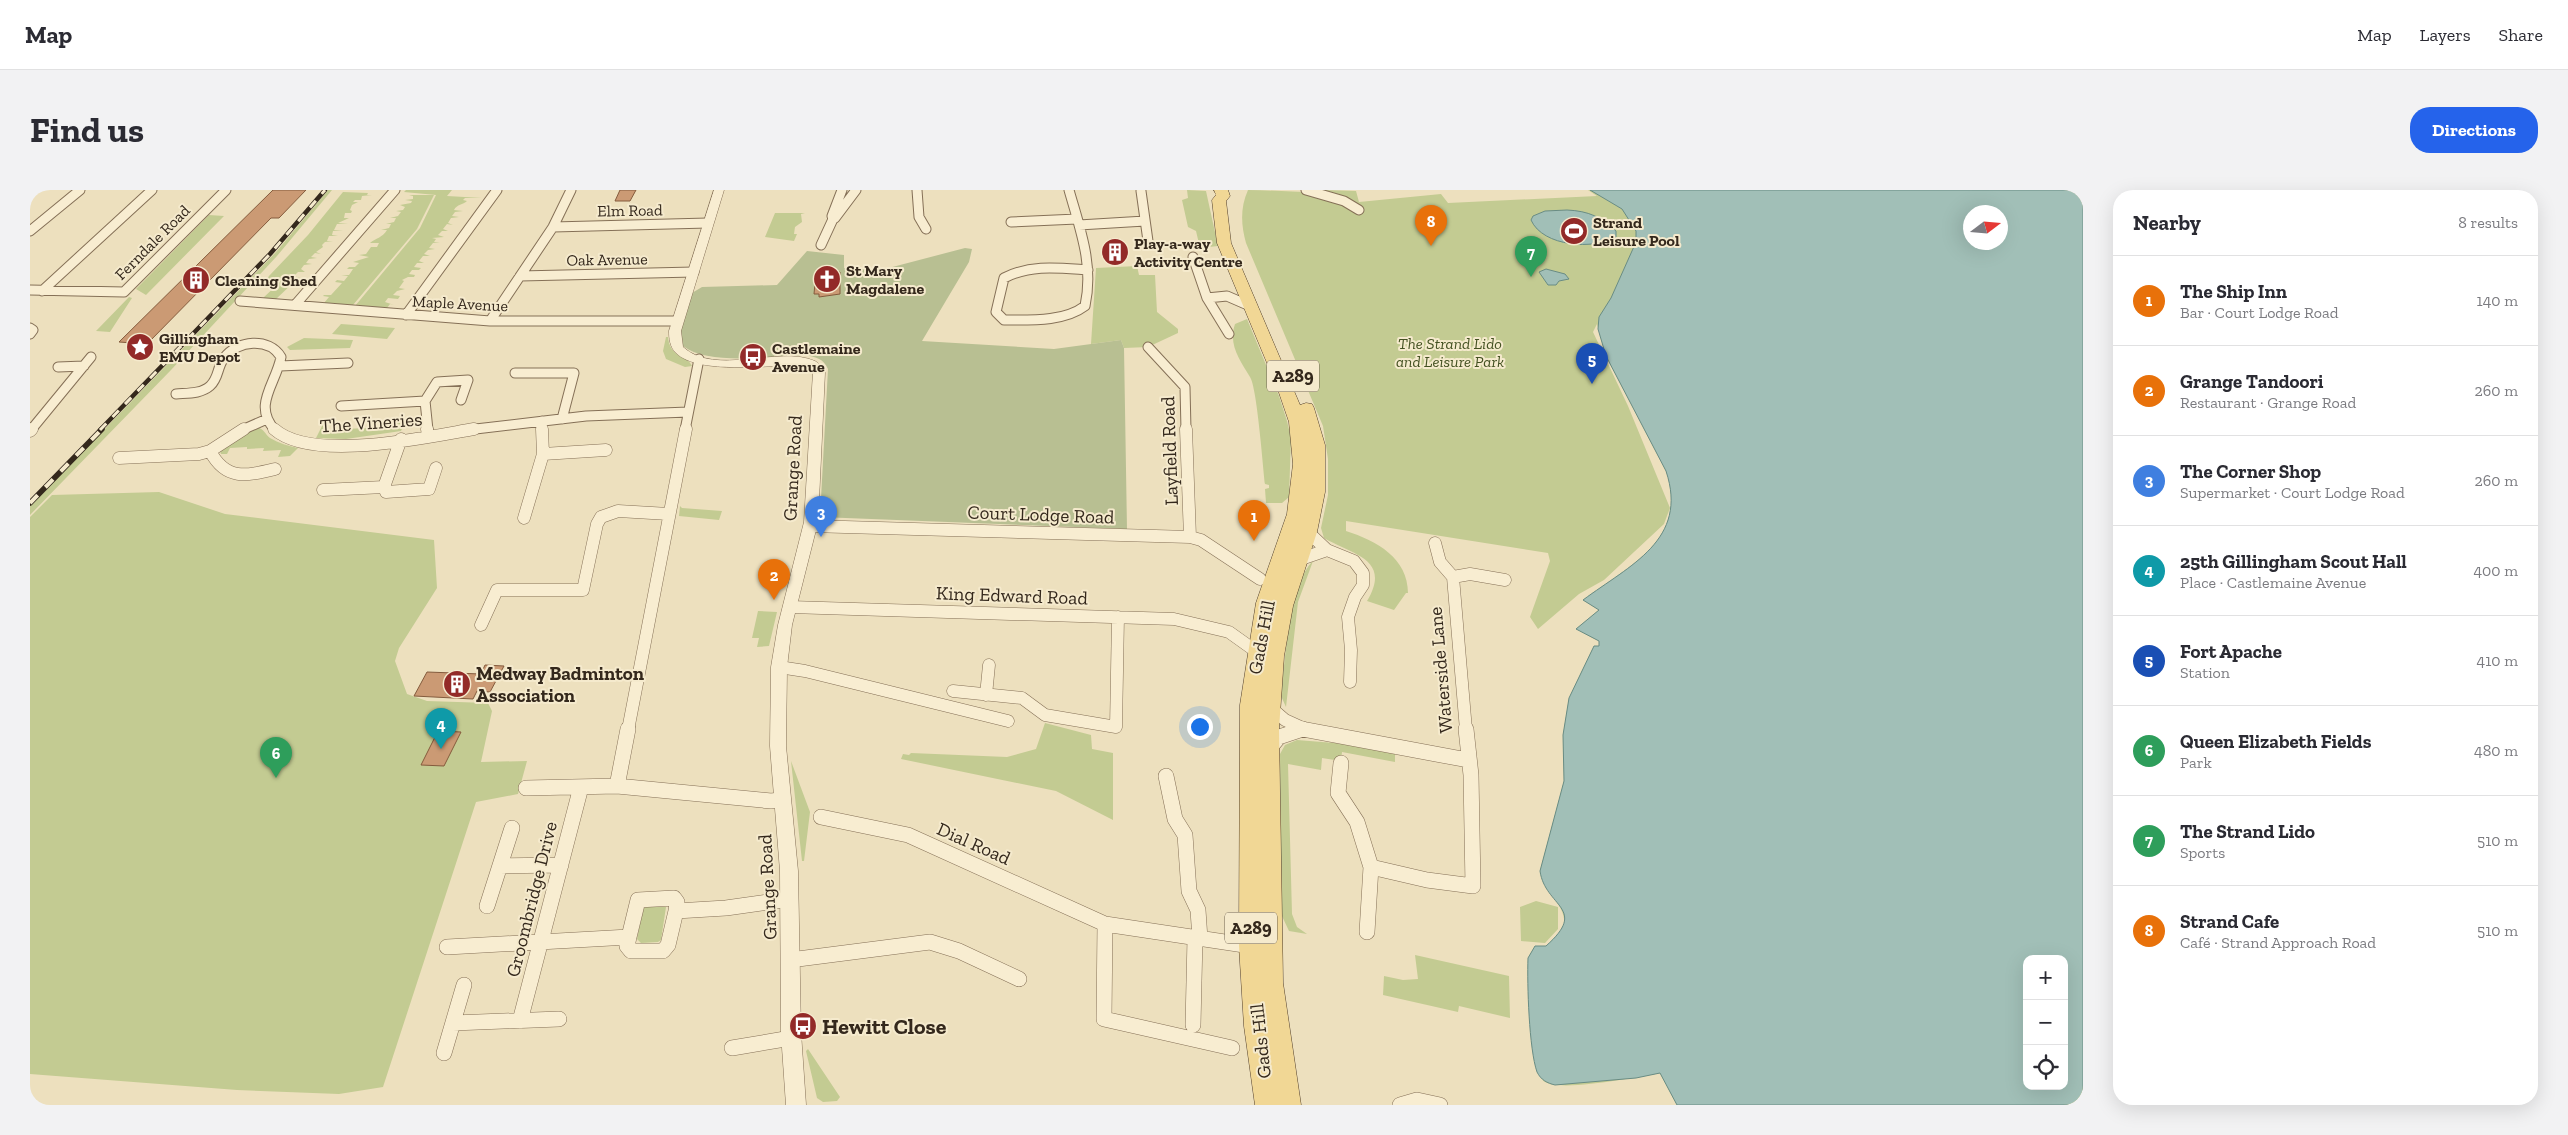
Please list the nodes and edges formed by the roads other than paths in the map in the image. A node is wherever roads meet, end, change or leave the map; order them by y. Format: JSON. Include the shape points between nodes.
{"nodes":[{"id":1,"x":80,"y":190,"type":"edge"},
{"id":2,"x":152,"y":190,"type":"edge"},
{"id":3,"x":226,"y":190,"type":"edge"},
{"id":4,"x":395,"y":190,"type":"edge"},
{"id":5,"x":497,"y":190,"type":"edge"},
{"id":6,"x":571,"y":190,"type":"edge"},
{"id":7,"x":719,"y":190,"type":"edge"},
{"id":8,"x":842,"y":190,"type":"edge"},
{"id":9,"x":856,"y":190,"type":"edge"},
{"id":10,"x":917,"y":190,"type":"edge"},
{"id":11,"x":1069,"y":190,"type":"edge"},
{"id":12,"x":1306,"y":190,"type":"edge"},
{"id":13,"x":1141,"y":191,"type":"edge"},
{"id":14,"x":1222,"y":193,"type":"edge"},
{"id":15,"x":1359,"y":210,"type":"dead end"},
{"id":16,"x":833,"y":219,"type":"junction"},
{"id":17,"x":1145,"y":221,"type":"junction"},
{"id":18,"x":1011,"y":222,"type":"dead end"},
{"id":19,"x":1078,"y":222,"type":"junction"},
{"id":20,"x":708,"y":224,"type":"junction"},
{"id":21,"x":553,"y":227,"type":"junction"},
{"id":22,"x":926,"y":229,"type":"dead end"},
{"id":23,"x":30,"y":230,"type":"edge"},
{"id":24,"x":1148,"y":241,"type":"dead end"},
{"id":25,"x":821,"y":245,"type":"dead end"},
{"id":26,"x":1193,"y":257,"type":"dead end"},
{"id":27,"x":1088,"y":270,"type":"junction"},
{"id":28,"x":694,"y":272,"type":"junction"},
{"id":29,"x":520,"y":276,"type":"junction"},
{"id":30,"x":1240,"y":283,"type":"junction"},
{"id":31,"x":30,"y":290,"type":"edge"},
{"id":32,"x":42,"y":291,"type":"junction"},
{"id":33,"x":1227,"y":296,"type":"junction"},
{"id":34,"x":1207,"y":298,"type":"junction"},
{"id":35,"x":240,"y":301,"type":"dead end"},
{"id":36,"x":295,"y":305,"type":"junction"},
{"id":37,"x":1250,"y":306,"type":"junction"},
{"id":38,"x":406,"y":315,"type":"junction"},
{"id":39,"x":490,"y":321,"type":"junction"},
{"id":40,"x":678,"y":321,"type":"junction"},
{"id":41,"x":30,"y":328,"type":"edge"},
{"id":42,"x":30,"y":334,"type":"edge"},
{"id":43,"x":1229,"y":334,"type":"dead end"},
{"id":44,"x":1148,"y":347,"type":"dead end"},
{"id":45,"x":91,"y":357,"type":"dead end"},
{"id":46,"x":699,"y":359,"type":"junction"},
{"id":47,"x":348,"y":363,"type":"dead end"},
{"id":48,"x":58,"y":366,"type":"dead end"},
{"id":49,"x":84,"y":366,"type":"junction"},
{"id":50,"x":280,"y":366,"type":"junction"},
{"id":51,"x":515,"y":373,"type":"dead end"},
{"id":52,"x":176,"y":394,"type":"dead end"},
{"id":53,"x":461,"y":400,"type":"dead end"},
{"id":54,"x":425,"y":401,"type":"junction"},
{"id":55,"x":341,"y":406,"type":"dead end"},
{"id":56,"x":688,"y":412,"type":"junction"},
{"id":57,"x":267,"y":419,"type":"junction"},
{"id":58,"x":562,"y":419,"type":"junction"},
{"id":59,"x":542,"y":421,"type":"junction"},
{"id":60,"x":30,"y":431,"type":"edge"},
{"id":61,"x":428,"y":435,"type":"junction"},
{"id":62,"x":401,"y":439,"type":"junction"},
{"id":63,"x":606,"y":450,"type":"dead end"},
{"id":64,"x":210,"y":451,"type":"junction"},
{"id":65,"x":543,"y":454,"type":"junction"},
{"id":66,"x":119,"y":458,"type":"dead end"},
{"id":67,"x":275,"y":468,"type":"dead end"},
{"id":68,"x":436,"y":468,"type":"dead end"},
{"id":69,"x":384,"y":488,"type":"junction"},
{"id":70,"x":323,"y":490,"type":"dead end"},
{"id":71,"x":669,"y":514,"type":"junction"},
{"id":72,"x":524,"y":518,"type":"dead end"},
{"id":73,"x":810,"y":526,"type":"junction"},
{"id":74,"x":1308,"y":532,"type":"junction"},
{"id":75,"x":1190,"y":537,"type":"junction"},
{"id":76,"x":1435,"y":543,"type":"dead end"},
{"id":77,"x":1327,"y":550,"type":"junction"},
{"id":78,"x":1298,"y":560,"type":"junction"},
{"id":79,"x":1453,"y":578,"type":"junction"},
{"id":80,"x":1260,"y":579,"type":"dead end"},
{"id":81,"x":1505,"y":580,"type":"dead end"},
{"id":82,"x":790,"y":607,"type":"junction"},
{"id":83,"x":1118,"y":617,"type":"junction"},
{"id":84,"x":481,"y":624,"type":"dead end"},
{"id":85,"x":1262,"y":626,"type":"junction"},
{"id":86,"x":1231,"y":632,"type":"junction"},
{"id":87,"x":1257,"y":652,"type":"junction"},
{"id":88,"x":989,"y":665,"type":"dead end"},
{"id":89,"x":779,"y":667,"type":"junction"},
{"id":90,"x":1350,"y":682,"type":"dead end"},
{"id":91,"x":953,"y":691,"type":"dead end"},
{"id":92,"x":986,"y":695,"type":"junction"},
{"id":93,"x":1270,"y":707,"type":"junction"},
{"id":94,"x":1008,"y":721,"type":"dead end"},
{"id":95,"x":1303,"y":729,"type":"junction"},
{"id":96,"x":1268,"y":750,"type":"junction"},
{"id":97,"x":1468,"y":760,"type":"junction"},
{"id":98,"x":1341,"y":763,"type":"dead end"},
{"id":99,"x":1166,"y":776,"type":"dead end"},
{"id":100,"x":617,"y":786,"type":"junction"},
{"id":101,"x":581,"y":787,"type":"junction"},
{"id":102,"x":526,"y":788,"type":"dead end"},
{"id":103,"x":781,"y":800,"type":"junction"},
{"id":104,"x":821,"y":817,"type":"dead end"},
{"id":105,"x":512,"y":828,"type":"dead end"},
{"id":106,"x":561,"y":865,"type":"junction"},
{"id":107,"x":500,"y":866,"type":"junction"},
{"id":108,"x":1371,"y":868,"type":"junction"},
{"id":109,"x":790,"y":899,"type":"junction"},
{"id":110,"x":487,"y":906,"type":"dead end"},
{"id":111,"x":676,"y":912,"type":"junction"},
{"id":112,"x":1105,"y":924,"type":"junction"},
{"id":113,"x":1367,"y":932,"type":"dead end"},
{"id":114,"x":629,"y":937,"type":"junction"},
{"id":115,"x":1198,"y":938,"type":"junction"},
{"id":116,"x":542,"y":940,"type":"junction"},
{"id":117,"x":1252,"y":946,"type":"junction"},
{"id":118,"x":447,"y":947,"type":"dead end"},
{"id":119,"x":790,"y":960,"type":"junction"},
{"id":120,"x":1019,"y":979,"type":"dead end"},
{"id":121,"x":464,"y":985,"type":"dead end"},
{"id":122,"x":559,"y":1019,"type":"dead end"},
{"id":123,"x":520,"y":1021,"type":"junction"},
{"id":124,"x":453,"y":1023,"type":"junction"},
{"id":125,"x":1193,"y":1025,"type":"dead end"},
{"id":126,"x":791,"y":1038,"type":"junction"},
{"id":127,"x":732,"y":1048,"type":"dead end"},
{"id":128,"x":1232,"y":1048,"type":"dead end"},
{"id":129,"x":444,"y":1053,"type":"dead end"},
{"id":130,"x":796,"y":1105,"type":"edge"},
{"id":131,"x":1268,"y":1105,"type":"edge"},
{"id":132,"x":1288,"y":1105,"type":"edge"},
{"id":133,"x":1400,"y":1105,"type":"edge"},
{"id":134,"x":1440,"y":1105,"type":"edge"}],
"edges":[{"from":1,"to":23,"type":"street"},
{"from":2,"to":32,"type":"street"},
{"from":3,"to":32,"type":"street","name":"Ferndale Road","via":[[121,294]]},
{"from":4,"to":36,"type":"street"},
{"from":5,"to":38,"type":"street"},
{"from":6,"to":21,"type":"street"},
{"from":7,"to":20,"type":"street","name":"Grange Road"},
{"from":8,"to":16,"type":"street"},
{"from":9,"to":16,"type":"street"},
{"from":10,"to":22,"type":"street","via":[[919,217]]},
{"from":11,"to":19,"type":"street"},
{"from":12,"to":15,"type":"street","via":[[1344,201]]},
{"from":13,"to":17,"type":"street"},
{"from":14,"to":30,"type":"main road","name":"Gads Hill","number":"A289","via":[[1222,235]]},
{"from":14,"to":74,"type":"main road","name":"Gads Hill","number":"A289","via":[[1232,211],[1236,242],[1301,392],[1316,445],[1316,492]]},
{"from":16,"to":25,"type":"street"},
{"from":17,"to":19,"type":"street"},
{"from":17,"to":24,"type":"street"},
{"from":18,"to":19,"type":"street"},
{"from":19,"to":27,"type":"street"},
{"from":20,"to":21,"type":"street","name":"Elm Road"},
{"from":20,"to":28,"type":"street","name":"Grange Road"},
{"from":21,"to":29,"type":"street"},
{"from":26,"to":34,"type":"street"},
{"from":27,"to":27,"type":"street","via":[[1025,270],[1008,275],[1004,278],[996,312],[1004,320],[1014,320],[1082,310],[1087,302]]},
{"from":28,"to":29,"type":"street","name":"Oak Avenue"},
{"from":28,"to":40,"type":"street","name":"Grange Road"},
{"from":29,"to":39,"type":"street"},
{"from":30,"to":33,"type":"street"},
{"from":30,"to":37,"type":"main road","name":"Gads Hill","number":"A289"},
{"from":31,"to":32,"type":"street"},
{"from":33,"to":34,"type":"street"},
{"from":33,"to":37,"type":"street"},
{"from":34,"to":43,"type":"street"},
{"from":35,"to":36,"type":"street","name":"Maple Avenue"},
{"from":36,"to":38,"type":"street","name":"Maple Avenue"},
{"from":37,"to":85,"type":"main road","name":"Gads Hill","number":"A289","via":[[1285,387],[1296,422],[1302,464],[1296,514],[1266,603]]},
{"from":38,"to":39,"type":"street","name":"Maple Avenue"},
{"from":39,"to":40,"type":"street","name":"Maple Avenue"},
{"from":40,"to":46,"type":"street","name":"Grange Road","via":[[677,347]]},
{"from":41,"to":42,"type":"street","via":[[33,330]]},
{"from":44,"to":75,"type":"street","name":"Layfield Road","via":[[1185,387]]},
{"from":45,"to":49,"type":"street"},
{"from":46,"to":56,"type":"street"},
{"from":46,"to":73,"type":"street","name":"Grange Road","via":[[802,361],[818,369]]},
{"from":47,"to":50,"type":"street"},
{"from":48,"to":49,"type":"street"},
{"from":49,"to":60,"type":"street"},
{"from":50,"to":52,"type":"street","via":[[281,357],[275,349],[254,343],[242,344],[225,356],[220,363],[218,377],[208,387],[197,393]]},
{"from":50,"to":57,"type":"street","via":[[266,395]]},
{"from":51,"to":58,"type":"street","via":[[574,373]]},
{"from":53,"to":54,"type":"street","via":[[468,380],[437,382]]},
{"from":54,"to":55,"type":"street"},
{"from":54,"to":61,"type":"street"},
{"from":56,"to":58,"type":"street","name":"The Vineries"},
{"from":56,"to":71,"type":"street"},
{"from":57,"to":62,"type":"street","name":"The Vineries","via":[[285,438],[307,443],[351,444]]},
{"from":57,"to":64,"type":"street","via":[[248,426]]},
{"from":58,"to":59,"type":"street","name":"The Vineries"},
{"from":59,"to":61,"type":"street","name":"The Vineries"},
{"from":59,"to":65,"type":"street"},
{"from":61,"to":62,"type":"street","name":"The Vineries"},
{"from":62,"to":69,"type":"street"},
{"from":63,"to":65,"type":"street"},
{"from":64,"to":66,"type":"street","via":[[188,456]]},
{"from":64,"to":67,"type":"street","via":[[217,466],[228,473],[248,474]]},
{"from":65,"to":72,"type":"street"},
{"from":68,"to":69,"type":"street","via":[[429,489],[386,492]]},
{"from":69,"to":70,"type":"street"},
{"from":71,"to":84,"type":"street","via":[[618,511],[606,514],[597,524],[583,590],[497,590]]},
{"from":71,"to":100,"type":"street"},
{"from":73,"to":75,"type":"street","name":"Court Lodge Road"},
{"from":73,"to":82,"type":"street","name":"Grange Road"},
{"from":74,"to":77,"type":"street"},
{"from":74,"to":78,"type":"main road","name":"Gads Hill","number":"A289"},
{"from":75,"to":80,"type":"street","name":"Court Lodge Road","via":[[1201,540]]},
{"from":76,"to":79,"type":"street","via":[[1435,551]]},
{"from":77,"to":78,"type":"street"},
{"from":77,"to":90,"type":"street","via":[[1354,561],[1363,576],[1363,585],[1348,617],[1352,650]]},
{"from":78,"to":93,"type":"main road","name":"Gads Hill","number":"A289","via":[[1282,606]]},
{"from":79,"to":81,"type":"street","via":[[1470,574]]},
{"from":79,"to":97,"type":"street","name":"Waterside Lane"},
{"from":82,"to":83,"type":"street","name":"King Edward Road"},
{"from":82,"to":89,"type":"street","name":"Grange Road"},
{"from":83,"to":86,"type":"street","name":"King Edward Road","via":[[1174,619]]},
{"from":83,"to":92,"type":"street","via":[[1116,727],[1045,715],[1022,698]]},
{"from":85,"to":86,"type":"street","name":"King Edward Road"},
{"from":85,"to":87,"type":"main road","name":"Gads Hill","number":"A289"},
{"from":86,"to":87,"type":"street","name":"King Edward Road","via":[[1247,641]]},
{"from":87,"to":117,"type":"main road","name":"Gads Hill","number":"A289","via":[[1250,711]]},
{"from":88,"to":92,"type":"street"},
{"from":89,"to":94,"type":"street"},
{"from":89,"to":103,"type":"street","name":"Grange Road"},
{"from":91,"to":92,"type":"street"},
{"from":93,"to":95,"type":"street","name":"Waterside Lane","via":[[1287,722]]},
{"from":93,"to":96,"type":"main road","name":"Gads Hill","number":"A289"},
{"from":95,"to":96,"type":"street","name":"Waterside Lane","via":[[1280,736]]},
{"from":95,"to":97,"type":"street","name":"Waterside Lane"},
{"from":96,"to":132,"type":"main road","name":"Gads Hill","number":"A289","via":[[1271,983]]},
{"from":97,"to":108,"type":"street","name":"Waterside Lane","via":[[1474,886]]},
{"from":98,"to":108,"type":"street","via":[[1338,792],[1357,822]]},
{"from":99,"to":115,"type":"street","via":[[1175,819],[1185,835],[1189,890],[1198,910]]},
{"from":100,"to":101,"type":"street"},
{"from":100,"to":103,"type":"street"},
{"from":101,"to":102,"type":"street"},
{"from":101,"to":106,"type":"street","name":"Groombridge Drive"},
{"from":103,"to":109,"type":"street","name":"Grange Road"},
{"from":104,"to":112,"type":"street","name":"Dial Road","via":[[908,835]]},
{"from":105,"to":107,"type":"street"},
{"from":106,"to":107,"type":"street"},
{"from":106,"to":116,"type":"street","name":"Groombridge Drive"},
{"from":107,"to":110,"type":"street"},
{"from":108,"to":113,"type":"street"},
{"from":109,"to":111,"type":"street"},
{"from":109,"to":119,"type":"street","name":"Grange Road"},
{"from":111,"to":114,"type":"street","via":[[664,951],[631,950],[627,946]]},
{"from":111,"to":114,"type":"street","via":[[674,898],[638,900]]},
{"from":112,"to":115,"type":"street","name":"Dial Road"},
{"from":112,"to":128,"type":"street","via":[[1104,1019]]},
{"from":114,"to":116,"type":"street"},
{"from":115,"to":117,"type":"street","name":"Dial Road"},
{"from":115,"to":125,"type":"street"},
{"from":116,"to":118,"type":"street"},
{"from":116,"to":123,"type":"street","name":"Groombridge Drive"},
{"from":117,"to":131,"type":"main road","name":"Gads Hill","number":"A289","via":[[1257,1026]]},
{"from":119,"to":120,"type":"street","via":[[930,942],[959,951]]},
{"from":119,"to":126,"type":"street","name":"Grange Road"},
{"from":121,"to":124,"type":"street"},
{"from":122,"to":123,"type":"street"},
{"from":123,"to":124,"type":"street"},
{"from":124,"to":129,"type":"street"},
{"from":126,"to":127,"type":"street"},
{"from":126,"to":130,"type":"street","name":"Grange Road"},
{"from":133,"to":134,"type":"street","via":[[1416,1100]]}]}
